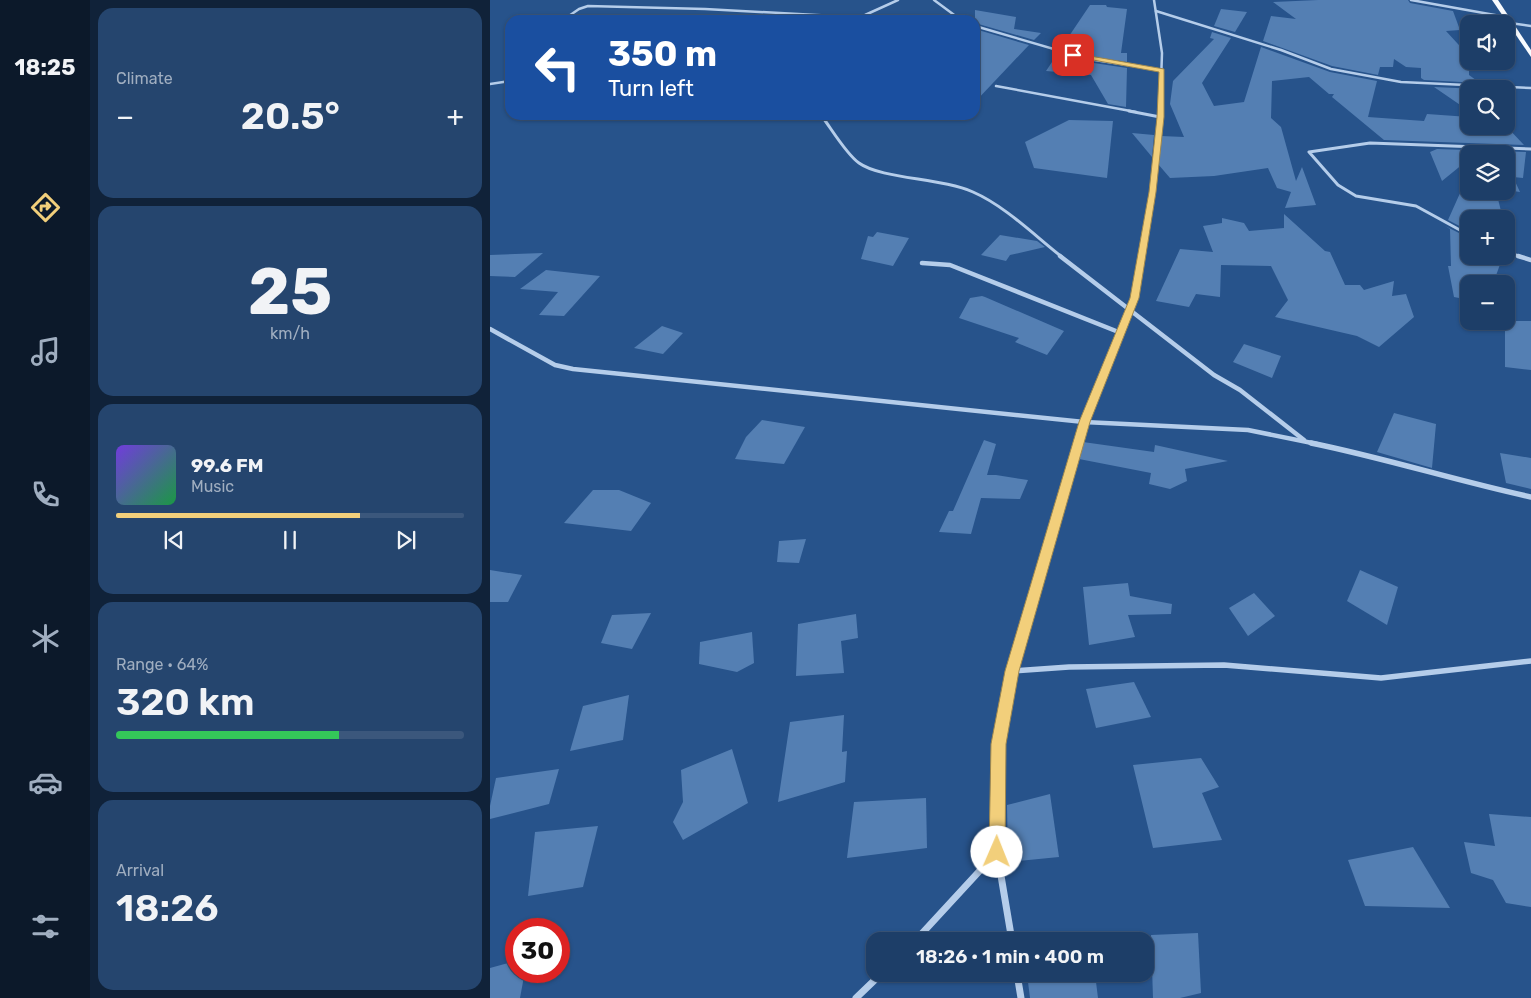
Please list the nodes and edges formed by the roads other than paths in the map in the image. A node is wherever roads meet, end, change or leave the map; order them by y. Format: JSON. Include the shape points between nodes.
{"nodes":[{"id":1,"x":898,"y":0,"type":"edge"},
{"id":2,"x":934,"y":0,"type":"edge"},
{"id":3,"x":1154,"y":0,"type":"edge"},
{"id":4,"x":1411,"y":0,"type":"edge"},
{"id":5,"x":1495,"y":0,"type":"edge"},
{"id":6,"x":1156,"y":11,"type":"junction"},
{"id":7,"x":570,"y":15,"type":"edge"},
{"id":8,"x":810,"y":15,"type":"edge"},
{"id":9,"x":865,"y":15,"type":"edge"},
{"id":10,"x":954,"y":15,"type":"edge"},
{"id":11,"x":1495,"y":15,"type":"edge"},
{"id":12,"x":1505,"y":15,"type":"edge"},
{"id":13,"x":1515,"y":24,"type":"edge"},
{"id":14,"x":1531,"y":26,"type":"edge"},
{"id":15,"x":980,"y":27,"type":"edge"},
{"id":16,"x":1515,"y":31,"type":"edge"},
{"id":17,"x":1531,"y":55,"type":"edge"},
{"id":18,"x":1162,"y":70,"type":"junction"},
{"id":19,"x":505,"y":82,"type":"edge"},
{"id":20,"x":490,"y":84,"type":"edge"},
{"id":21,"x":996,"y":86,"type":"dead end"},
{"id":22,"x":1531,"y":88,"type":"edge"},
{"id":23,"x":1160,"y":117,"type":"junction"},
{"id":24,"x":826,"y":120,"type":"edge"},
{"id":25,"x":1531,"y":149,"type":"edge"},
{"id":26,"x":1460,"y":230,"type":"edge"},
{"id":27,"x":1515,"y":255,"type":"edge"},
{"id":28,"x":1531,"y":260,"type":"edge"},
{"id":29,"x":922,"y":263,"type":"dead end"},
{"id":30,"x":1130,"y":311,"type":"junction"},
{"id":31,"x":490,"y":329,"type":"edge"},
{"id":32,"x":1121,"y":333,"type":"junction"},
{"id":33,"x":1084,"y":422,"type":"junction"},
{"id":34,"x":1305,"y":440,"type":"junction"},
{"id":35,"x":1531,"y":497,"type":"edge"},
{"id":36,"x":1531,"y":661,"type":"edge"},
{"id":37,"x":1012,"y":671,"type":"junction"},
{"id":38,"x":997,"y":852,"type":"junction"},
{"id":39,"x":924,"y":932,"type":"edge"},
{"id":40,"x":1010,"y":932,"type":"edge"},
{"id":41,"x":873,"y":982,"type":"edge"},
{"id":42,"x":1018,"y":982,"type":"edge"},
{"id":43,"x":856,"y":998,"type":"edge"},
{"id":44,"x":1021,"y":998,"type":"edge"}],
"edges":[{"from":1,"to":9,"type":"street"},
{"from":2,"to":10,"type":"street"},
{"from":3,"to":6,"type":"street"},
{"from":4,"to":11,"type":"street"},
{"from":5,"to":12,"type":"main road"},
{"from":6,"to":18,"type":"street"},
{"from":6,"to":22,"type":"street","via":[[1282,50],[1331,70],[1401,82]]},
{"from":7,"to":8,"type":"street","via":[[588,6]]},
{"from":13,"to":14,"type":"street"},
{"from":15,"to":18,"type":"street","via":[[1078,56]]},
{"from":16,"to":17,"type":"main road"},
{"from":18,"to":23,"type":"street"},
{"from":19,"to":20,"type":"street"},
{"from":21,"to":23,"type":"street"},
{"from":23,"to":30,"type":"street","via":[[1152,192],[1135,298]]},
{"from":24,"to":30,"type":"street","via":[[857,162],[869,169],[950,184],[974,192],[1024,226]]},
{"from":25,"to":26,"type":"street","via":[[1370,143],[1309,152],[1338,185],[1356,196],[1416,206]]},
{"from":27,"to":28,"type":"street"},
{"from":29,"to":32,"type":"street","via":[[950,265]]},
{"from":30,"to":32,"type":"street"},
{"from":30,"to":34,"type":"street"},
{"from":31,"to":33,"type":"street","via":[[555,365],[573,369]]},
{"from":32,"to":33,"type":"street"},
{"from":33,"to":34,"type":"street","via":[[1248,430]]},
{"from":33,"to":37,"type":"street"},
{"from":34,"to":35,"type":"street","via":[[1458,482]]},
{"from":36,"to":37,"type":"street","via":[[1381,678],[1224,666],[1069,667]]},
{"from":37,"to":38,"type":"street","via":[[998,744]]},
{"from":38,"to":39,"type":"street"},
{"from":38,"to":40,"type":"street"},
{"from":41,"to":43,"type":"street"},
{"from":42,"to":44,"type":"street"}]}
